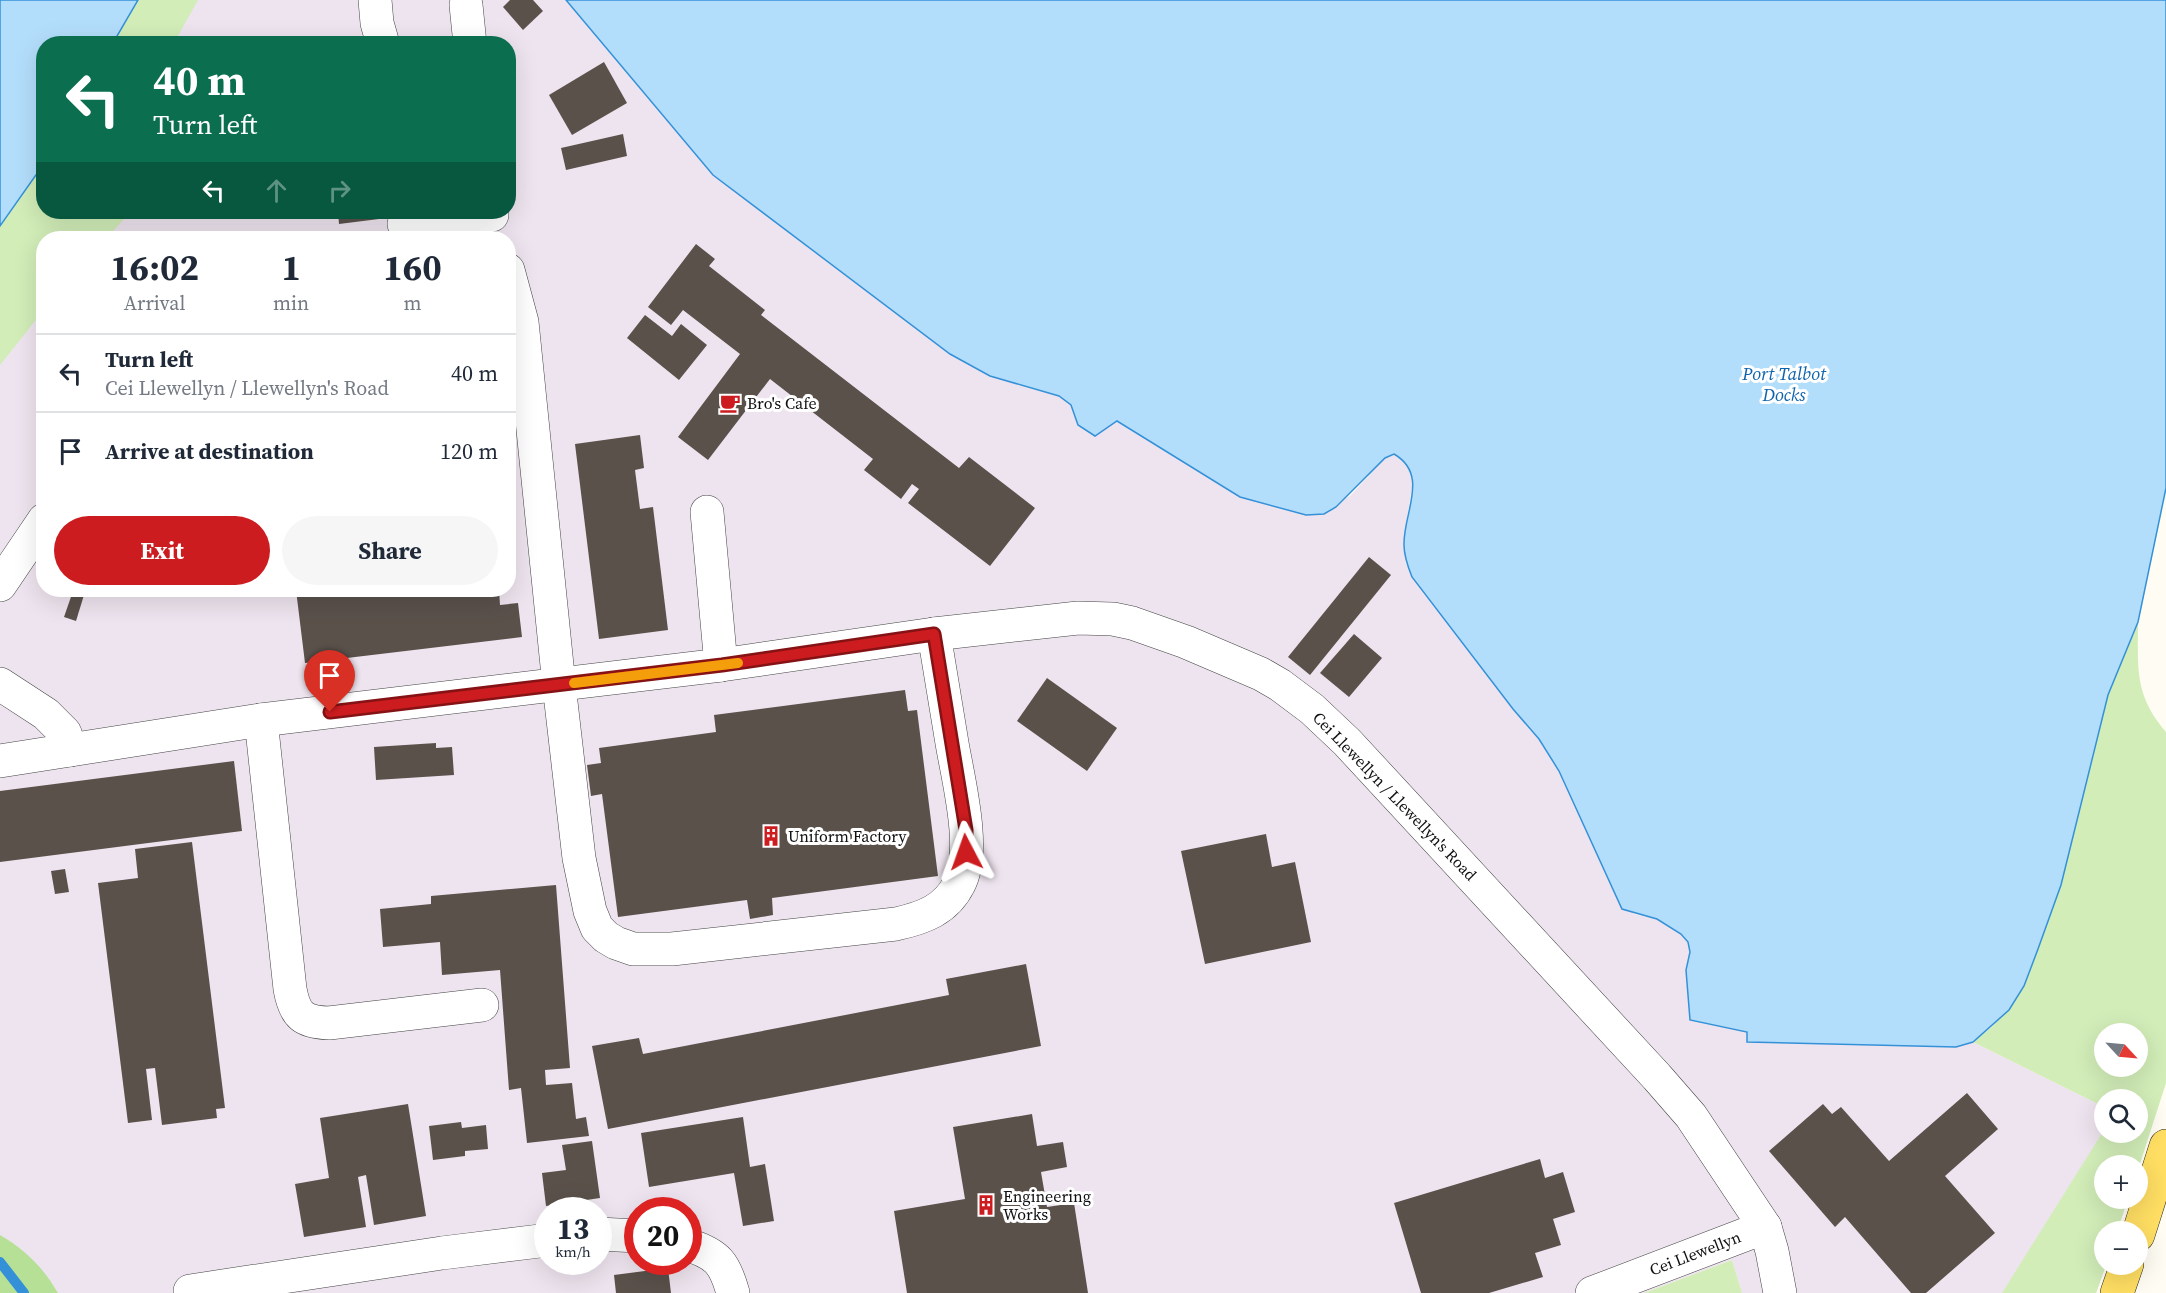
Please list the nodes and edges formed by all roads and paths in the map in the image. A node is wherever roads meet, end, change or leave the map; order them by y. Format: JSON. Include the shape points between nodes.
{"nodes":[{"id":1,"x":375,"y":0,"type":"edge"},
{"id":2,"x":466,"y":5,"type":"dead end"},
{"id":3,"x":381,"y":36,"type":"edge"},
{"id":4,"x":469,"y":36,"type":"edge"},
{"id":5,"x":425,"y":219,"type":"edge"},
{"id":6,"x":494,"y":222,"type":"edge"},
{"id":7,"x":516,"y":300,"type":"edge"},
{"id":8,"x":707,"y":512,"type":"dead end"},
{"id":9,"x":36,"y":532,"type":"edge"},
{"id":10,"x":0,"y":585,"type":"edge"},
{"id":11,"x":934,"y":634,"type":"junction"},
{"id":12,"x":722,"y":665,"type":"junction"},
{"id":13,"x":0,"y":684,"type":"edge"},
{"id":14,"x":559,"y":685,"type":"junction"},
{"id":15,"x":261,"y":720,"type":"junction"},
{"id":16,"x":70,"y":750,"type":"junction"},
{"id":17,"x":0,"y":761,"type":"edge"},
{"id":18,"x":482,"y":1005,"type":"dead end"},
{"id":19,"x":2166,"y":1146,"type":"edge"},
{"id":20,"x":2142,"y":1221,"type":"edge"},
{"id":21,"x":1765,"y":1227,"type":"junction"},
{"id":22,"x":534,"y":1242,"type":"edge"},
{"id":23,"x":702,"y":1250,"type":"edge"},
{"id":24,"x":2123,"y":1275,"type":"edge"},
{"id":25,"x":190,"y":1292,"type":"dead end"},
{"id":26,"x":733,"y":1293,"type":"edge"},
{"id":27,"x":1592,"y":1293,"type":"edge"},
{"id":28,"x":1780,"y":1293,"type":"edge"},
{"id":29,"x":2117,"y":1293,"type":"edge"}],
"edges":[{"from":1,"to":3,"type":"street"},
{"from":2,"to":4,"type":"street"},
{"from":5,"to":6,"type":"street"},
{"from":7,"to":14,"type":"street","via":[[522,322]]},
{"from":8,"to":12,"type":"street"},
{"from":9,"to":10,"type":"street"},
{"from":11,"to":12,"type":"street","name":"Cei Llewellyn / Llewellyn's Road"},
{"from":11,"to":14,"type":"street","via":[[966,830],[965,868],[960,883],[936,910],[920,919],[896,924],[672,949],[633,949],[606,937],[590,911],[579,858]]},
{"from":11,"to":21,"type":"street","name":"Cei Llewellyn / Llewellyn's Road","via":[[1058,619],[1113,619],[1177,639],[1280,685],[1347,742],[1657,1077],[1697,1126]]},
{"from":12,"to":14,"type":"street","name":"Cei Llewellyn / Llewellyn's Road"},
{"from":13,"to":16,"type":"street","via":[[46,714],[64,733]]},
{"from":14,"to":15,"type":"street","name":"Cei Llewellyn / Llewellyn's Road"},
{"from":15,"to":16,"type":"street","name":"Cei Llewellyn / Llewellyn's Road"},
{"from":15,"to":18,"type":"street","via":[[290,989],[297,1012],[305,1019],[329,1023]]},
{"from":16,"to":17,"type":"street","name":"Cei Llewellyn / Llewellyn's Road"},
{"from":19,"to":20,"type":"main road"},
{"from":21,"to":27,"type":"street","name":"Cei Llewellyn"},
{"from":21,"to":28,"type":"street","name":"Cei Llewellyn / Llewellyn's Road"},
{"from":22,"to":25,"type":"street"},
{"from":23,"to":26,"type":"street","via":[[718,1259]]},
{"from":24,"to":29,"type":"main road"}]}
